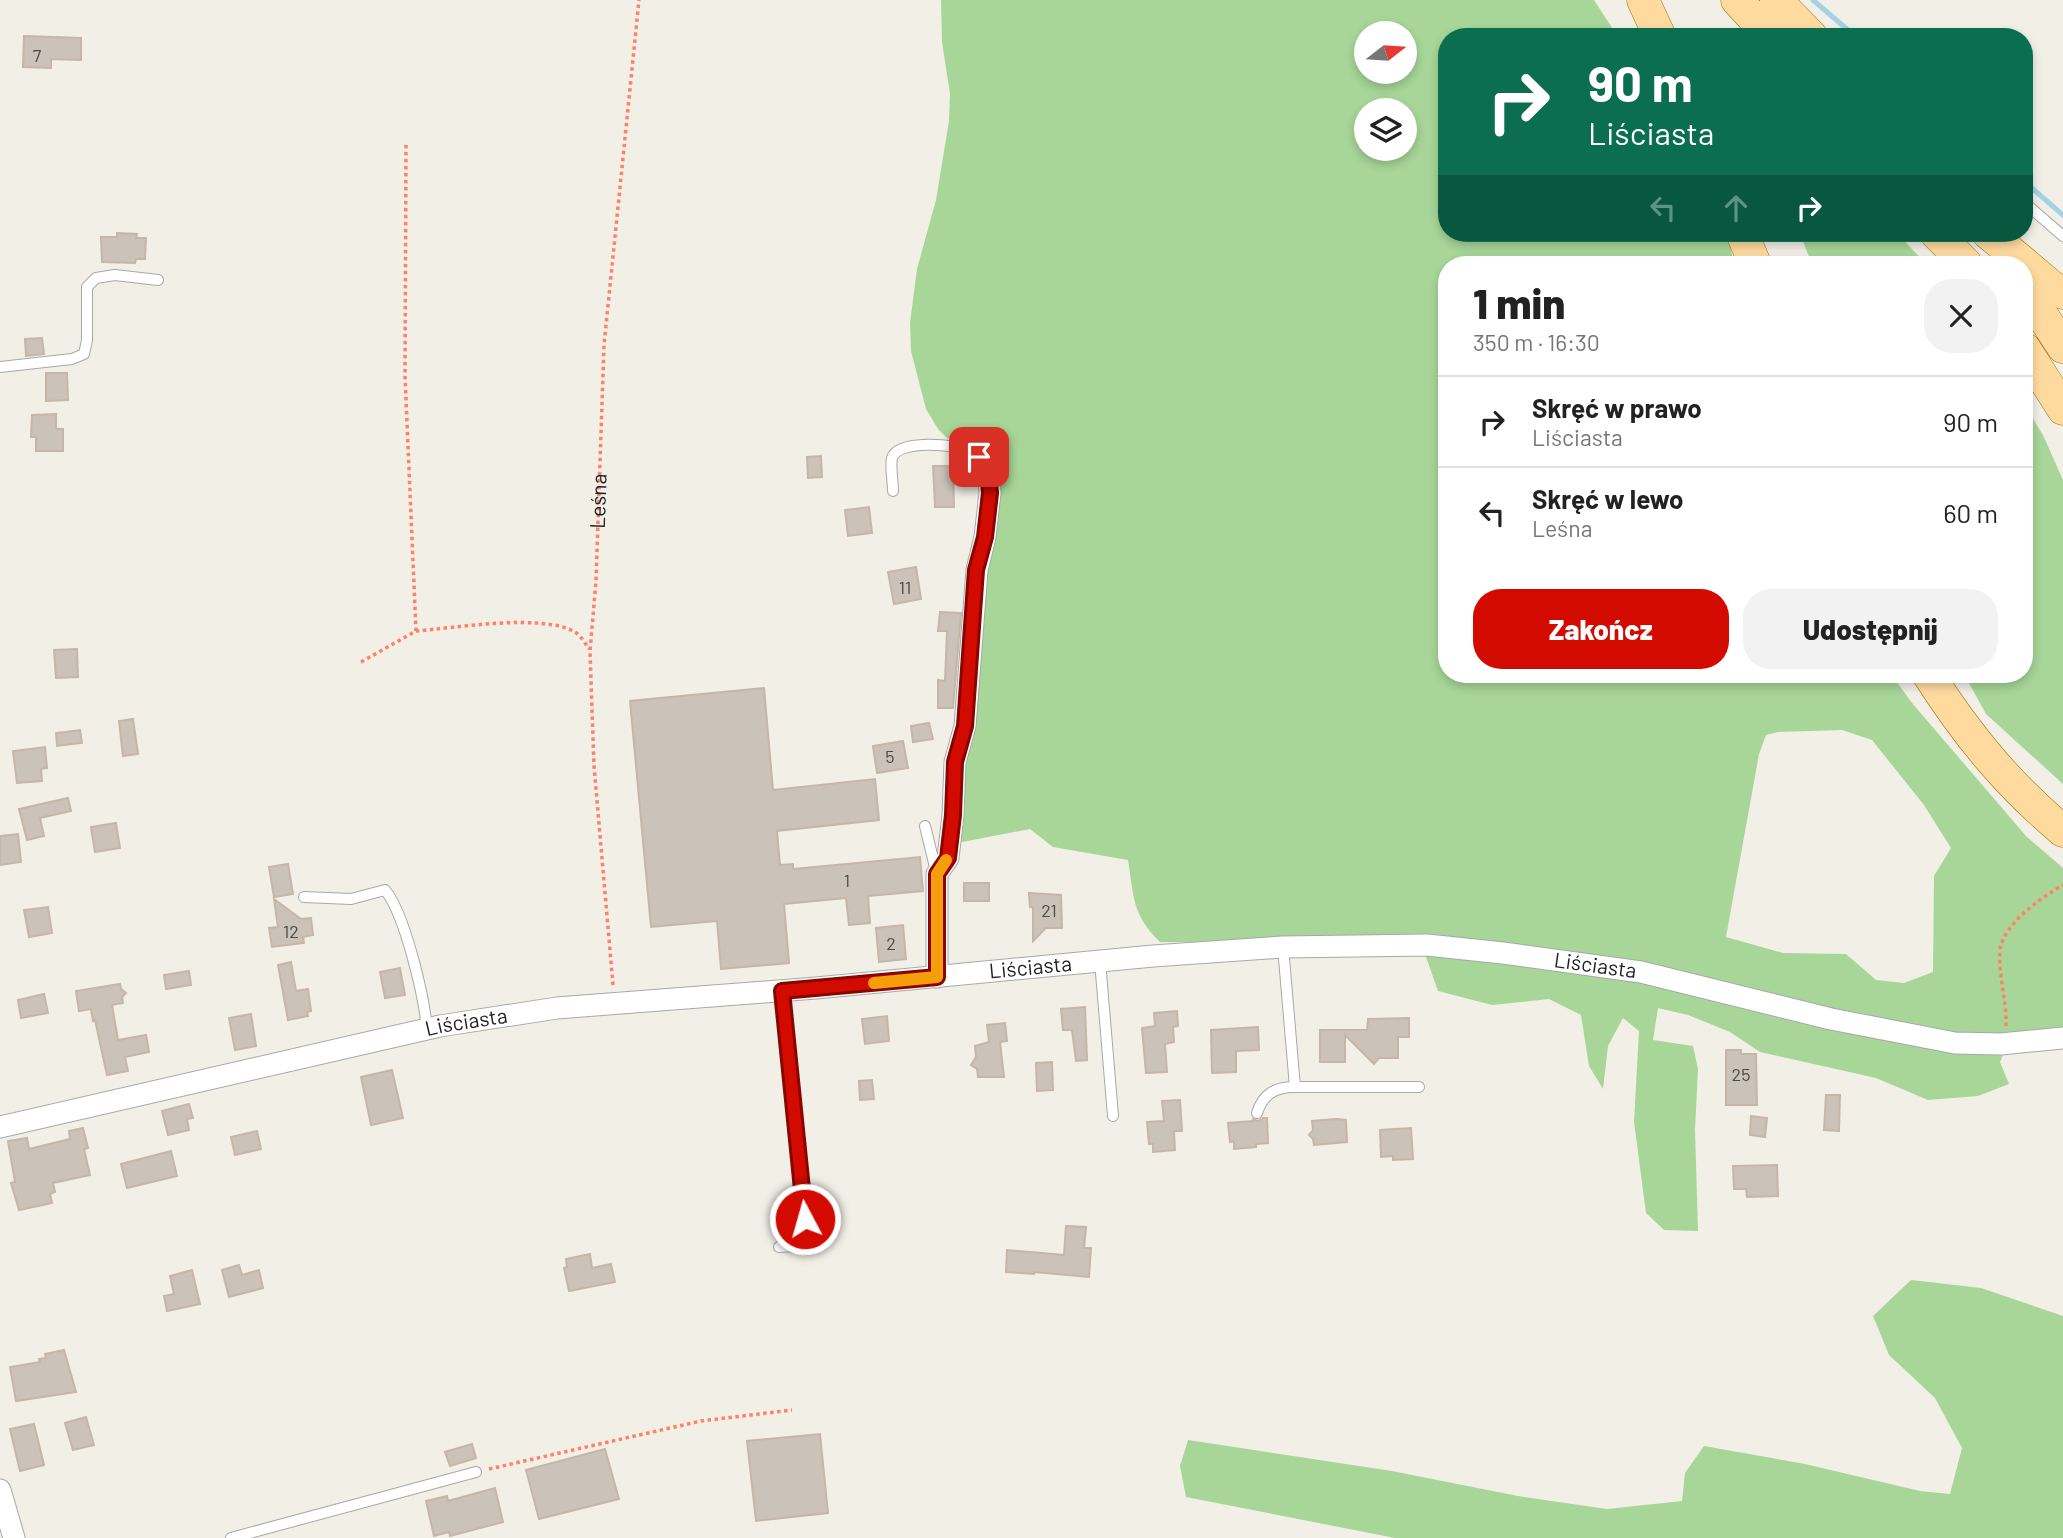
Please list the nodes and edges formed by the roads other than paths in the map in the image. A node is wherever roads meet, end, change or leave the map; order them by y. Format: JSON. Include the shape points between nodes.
{"nodes":[{"id":1,"x":1643,"y":0,"type":"edge"},
{"id":2,"x":1737,"y":0,"type":"edge"},
{"id":3,"x":1776,"y":0,"type":"edge"},
{"id":4,"x":1656,"y":28,"type":"edge"},
{"id":5,"x":1763,"y":28,"type":"edge"},
{"id":6,"x":1803,"y":28,"type":"edge"},
{"id":7,"x":2033,"y":210,"type":"edge"},
{"id":8,"x":2063,"y":236,"type":"edge"},
{"id":9,"x":1945,"y":242,"type":"edge"},
{"id":10,"x":1950,"y":242,"type":"edge"},
{"id":11,"x":1997,"y":242,"type":"edge"},
{"id":12,"x":1959,"y":256,"type":"edge"},
{"id":13,"x":1961,"y":256,"type":"edge"},
{"id":14,"x":2015,"y":256,"type":"edge"},
{"id":15,"x":2033,"y":271,"type":"edge"},
{"id":16,"x":158,"y":280,"type":"dead end"},
{"id":17,"x":2063,"y":293,"type":"edge"},
{"id":18,"x":2033,"y":301,"type":"edge"},
{"id":19,"x":2063,"y":347,"type":"edge"},
{"id":20,"x":2033,"y":362,"type":"edge"},
{"id":21,"x":0,"y":367,"type":"edge"},
{"id":22,"x":2063,"y":409,"type":"edge"},
{"id":23,"x":979,"y":457,"type":"joint"},
{"id":24,"x":893,"y":491,"type":"dead end"},
{"id":25,"x":1934,"y":683,"type":"edge"},
{"id":26,"x":925,"y":825,"type":"dead end"},
{"id":27,"x":2063,"y":831,"type":"edge"},
{"id":28,"x":937,"y":874,"type":"junction"},
{"id":29,"x":304,"y":897,"type":"dead end"},
{"id":30,"x":1283,"y":947,"type":"junction"},
{"id":31,"x":1100,"y":961,"type":"junction"},
{"id":32,"x":937,"y":977,"type":"junction"},
{"id":33,"x":782,"y":991,"type":"junction"},
{"id":34,"x":427,"y":1029,"type":"junction"},
{"id":35,"x":2063,"y":1038,"type":"edge"},
{"id":36,"x":1295,"y":1087,"type":"junction"},
{"id":37,"x":1419,"y":1087,"type":"dead end"},
{"id":38,"x":1257,"y":1113,"type":"dead end"},
{"id":39,"x":1113,"y":1116,"type":"dead end"},
{"id":40,"x":0,"y":1127,"type":"edge"},
{"id":41,"x":779,"y":1247,"type":"dead end"},
{"id":42,"x":476,"y":1472,"type":"road end"},
{"id":43,"x":0,"y":1490,"type":"edge"},
{"id":44,"x":14,"y":1538,"type":"edge"},
{"id":45,"x":231,"y":1538,"type":"edge"}],
"edges":[{"from":1,"to":4,"type":"main road"},
{"from":2,"to":5,"type":"main road"},
{"from":3,"to":6,"type":"main road"},
{"from":7,"to":8,"type":"lane"},
{"from":9,"to":12,"type":"main road"},
{"from":10,"to":13,"type":"main road"},
{"from":11,"to":14,"type":"main road"},
{"from":15,"to":17,"type":"main road"},
{"from":16,"to":21,"type":"lane","via":[[115,275],[96,278],[87,287],[84,354]]},
{"from":18,"to":19,"type":"main road"},
{"from":20,"to":22,"type":"main road"},
{"from":23,"to":24,"type":"lane","via":[[957,447],[905,447],[892,458]]},
{"from":23,"to":28,"type":"street","via":[[988,469],[989,504],[976,570],[965,726],[955,762],[948,858]]},
{"from":25,"to":27,"type":"main road","via":[[1976,746],[2032,806]]},
{"from":26,"to":28,"type":"lane"},
{"from":28,"to":32,"type":"street"},
{"from":29,"to":34,"type":"lane","via":[[351,899],[385,890],[393,899],[407,942]]},
{"from":30,"to":31,"type":"street","name":"Liściasta"},
{"from":30,"to":35,"type":"street","name":"Liściasta","via":[[1427,945],[1503,953],[1641,972],[1832,1019],[1955,1043]]},
{"from":30,"to":36,"type":"lane"},
{"from":31,"to":32,"type":"street","name":"Liściasta"},
{"from":31,"to":39,"type":"lane"},
{"from":32,"to":33,"type":"street","name":"Liściasta"},
{"from":33,"to":34,"type":"street","name":"Liściasta","via":[[557,1008]]},
{"from":33,"to":41,"type":"lane","via":[[807,1245]]},
{"from":34,"to":40,"type":"street","name":"Liściasta"},
{"from":36,"to":37,"type":"lane"},
{"from":36,"to":38,"type":"lane","via":[[1280,1087],[1262,1099]]},
{"from":42,"to":45,"type":"lane"},
{"from":43,"to":44,"type":"street"}]}
